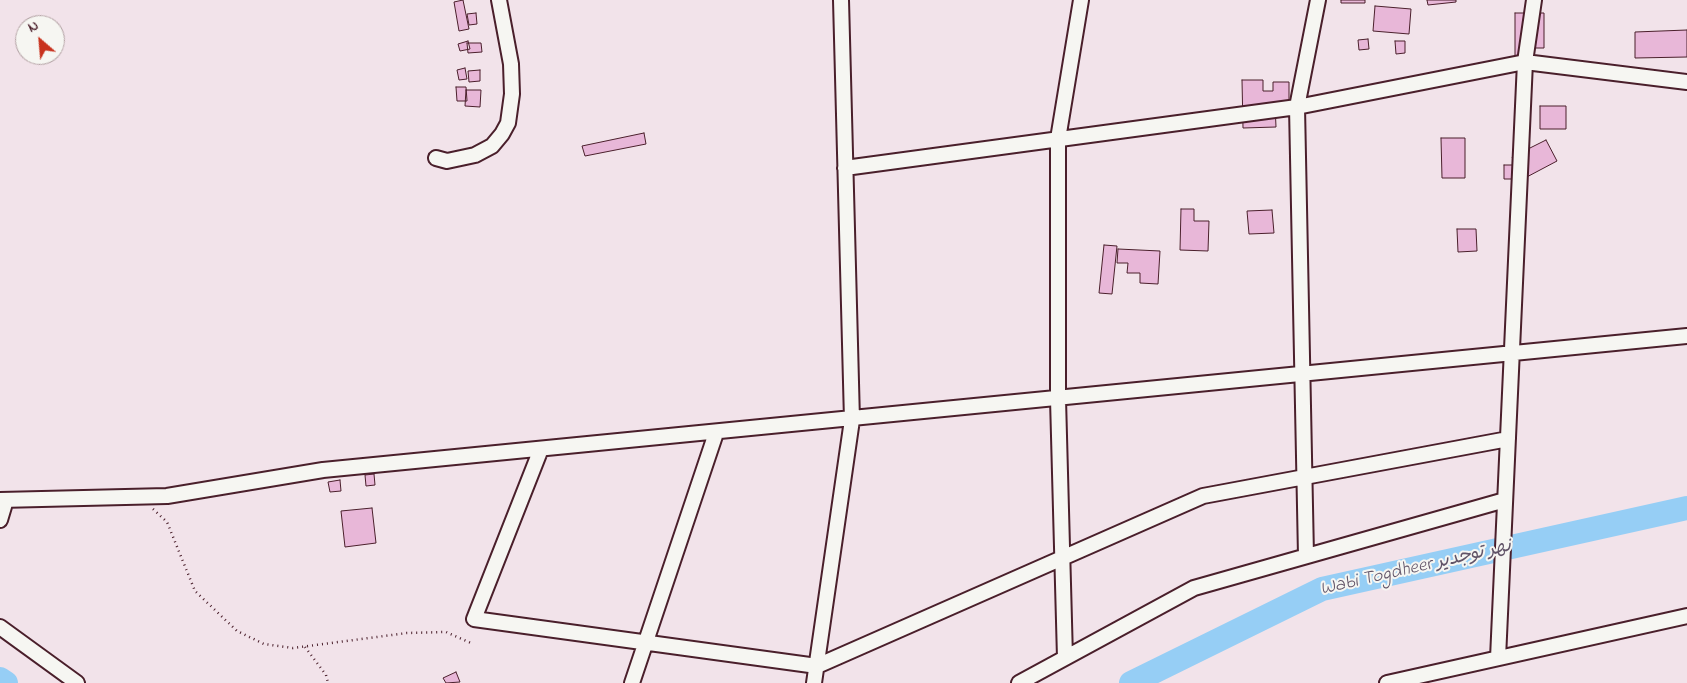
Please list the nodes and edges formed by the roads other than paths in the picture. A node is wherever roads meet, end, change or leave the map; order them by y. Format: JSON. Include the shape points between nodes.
{"nodes":[{"id":1,"x":499,"y":0,"type":"edge"},
{"id":2,"x":841,"y":0,"type":"edge"},
{"id":3,"x":1081,"y":0,"type":"edge"},
{"id":4,"x":1318,"y":0,"type":"edge"},
{"id":5,"x":1534,"y":0,"type":"edge"},
{"id":6,"x":1525,"y":62,"type":"junction"},
{"id":7,"x":1687,"y":82,"type":"edge"},
{"id":8,"x":1297,"y":107,"type":"junction"},
{"id":9,"x":1058,"y":139,"type":"junction"},
{"id":10,"x":436,"y":158,"type":"dead end"},
{"id":11,"x":845,"y":168,"type":"junction"},
{"id":12,"x":1687,"y":336,"type":"edge"},
{"id":13,"x":1512,"y":354,"type":"junction"},
{"id":14,"x":1304,"y":374,"type":"junction"},
{"id":15,"x":1058,"y":399,"type":"junction"},
{"id":16,"x":852,"y":420,"type":"junction"},
{"id":17,"x":716,"y":433,"type":"junction"},
{"id":18,"x":1508,"y":439,"type":"junction"},
{"id":19,"x":541,"y":449,"type":"junction"},
{"id":20,"x":1306,"y":477,"type":"junction"},
{"id":21,"x":3,"y":500,"type":"edge"},
{"id":22,"x":1505,"y":500,"type":"junction"},
{"id":23,"x":0,"y":520,"type":"edge"},
{"id":24,"x":1306,"y":556,"type":"junction"},
{"id":25,"x":1062,"y":558,"type":"junction"},
{"id":26,"x":1687,"y":616,"type":"edge"},
{"id":27,"x":0,"y":627,"type":"edge"},
{"id":28,"x":646,"y":643,"type":"junction"},
{"id":29,"x":1065,"y":658,"type":"junction"},
{"id":30,"x":1498,"y":658,"type":"junction"},
{"id":31,"x":817,"y":666,"type":"junction"},
{"id":32,"x":77,"y":683,"type":"edge"},
{"id":33,"x":632,"y":683,"type":"edge"},
{"id":34,"x":814,"y":683,"type":"edge"},
{"id":35,"x":1019,"y":683,"type":"edge"},
{"id":36,"x":1387,"y":683,"type":"edge"}],
"edges":[{"from":1,"to":10,"type":"street","via":[[510,64],[512,94],[508,122],[492,146],[475,156],[447,161]]},
{"from":2,"to":11,"type":"street"},
{"from":3,"to":9,"type":"street"},
{"from":4,"to":8,"type":"street"},
{"from":5,"to":6,"type":"street"},
{"from":6,"to":7,"type":"street"},
{"from":6,"to":8,"type":"street"},
{"from":6,"to":13,"type":"street"},
{"from":8,"to":9,"type":"street"},
{"from":8,"to":14,"type":"street"},
{"from":9,"to":11,"type":"street"},
{"from":9,"to":15,"type":"street"},
{"from":11,"to":16,"type":"street"},
{"from":12,"to":13,"type":"street"},
{"from":13,"to":14,"type":"street"},
{"from":13,"to":18,"type":"street"},
{"from":14,"to":15,"type":"street"},
{"from":14,"to":20,"type":"street"},
{"from":15,"to":16,"type":"street"},
{"from":15,"to":25,"type":"street"},
{"from":16,"to":17,"type":"street"},
{"from":16,"to":31,"type":"street"},
{"from":17,"to":19,"type":"street"},
{"from":17,"to":28,"type":"street"},
{"from":18,"to":20,"type":"street"},
{"from":18,"to":22,"type":"street"},
{"from":19,"to":21,"type":"street","via":[[323,470],[167,496]]},
{"from":19,"to":28,"type":"street","via":[[474,619]]},
{"from":20,"to":24,"type":"street"},
{"from":20,"to":25,"type":"street","via":[[1203,496]]},
{"from":21,"to":23,"type":"street"},
{"from":22,"to":24,"type":"street"},
{"from":22,"to":30,"type":"street"},
{"from":24,"to":29,"type":"street","via":[[1194,588]]},
{"from":25,"to":29,"type":"street"},
{"from":25,"to":31,"type":"street"},
{"from":26,"to":30,"type":"street"},
{"from":27,"to":32,"type":"street"},
{"from":28,"to":31,"type":"street"},
{"from":28,"to":33,"type":"street"},
{"from":29,"to":35,"type":"street"},
{"from":30,"to":36,"type":"street"},
{"from":31,"to":34,"type":"street"}]}
